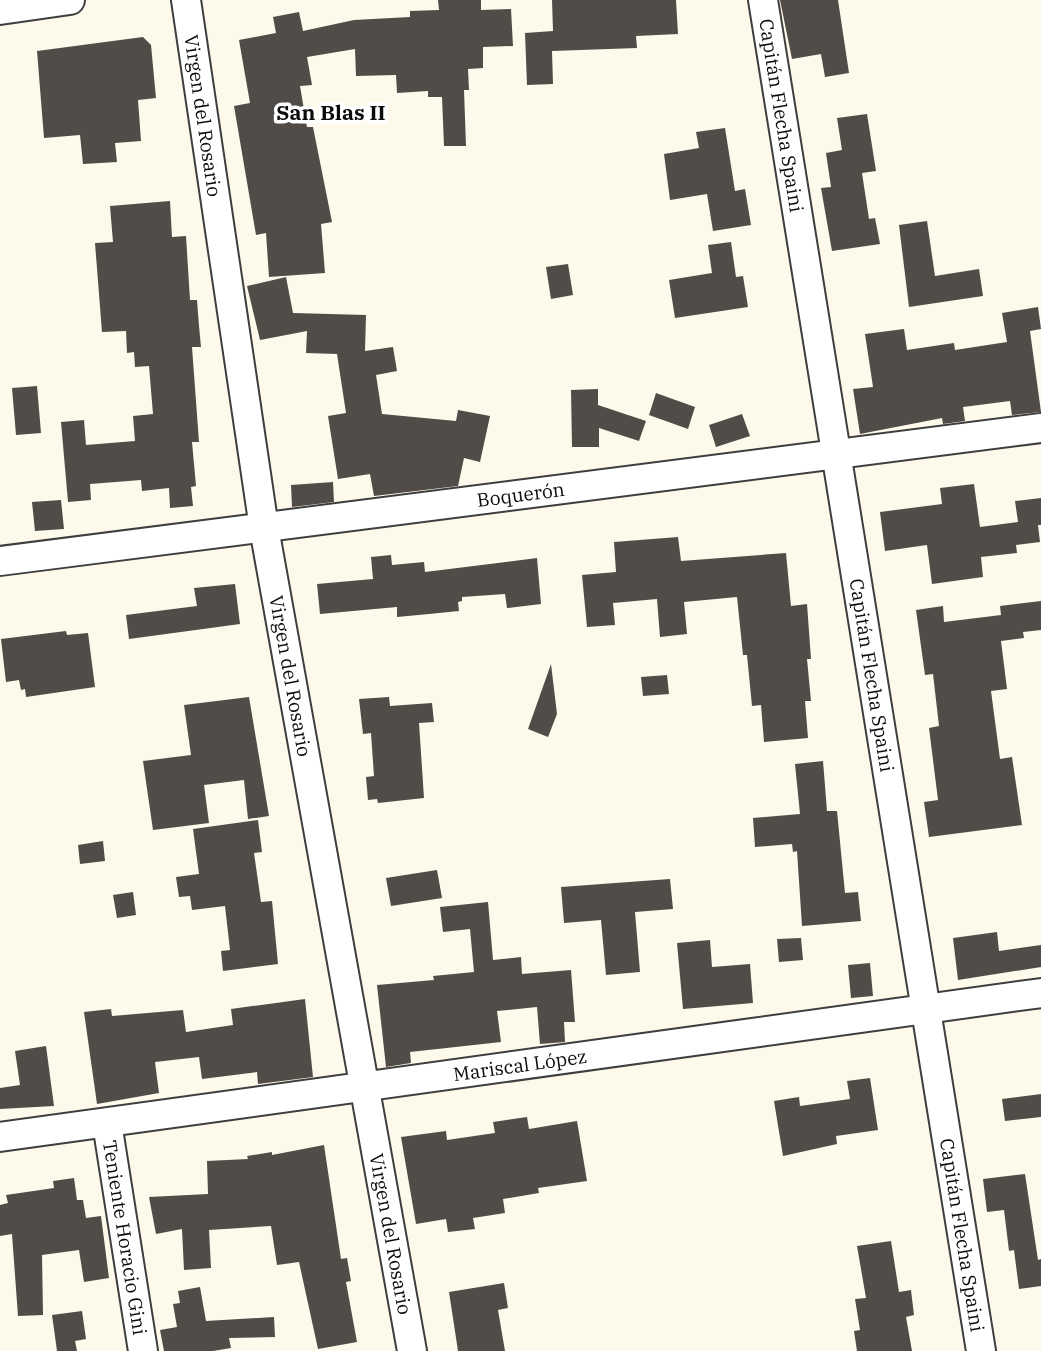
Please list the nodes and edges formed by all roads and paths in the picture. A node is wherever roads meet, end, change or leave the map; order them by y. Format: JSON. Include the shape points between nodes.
{"nodes":[{"id":1,"x":70,"y":0,"type":"edge"},
{"id":2,"x":186,"y":0,"type":"edge"},
{"id":3,"x":763,"y":0,"type":"edge"},
{"id":4,"x":0,"y":10,"type":"edge"},
{"id":5,"x":1041,"y":428,"type":"edge"},
{"id":6,"x":836,"y":455,"type":"junction"},
{"id":7,"x":264,"y":528,"type":"junction"},
{"id":8,"x":0,"y":561,"type":"edge"},
{"id":9,"x":1041,"y":993,"type":"edge"},
{"id":10,"x":926,"y":1009,"type":"junction"},
{"id":11,"x":365,"y":1087,"type":"junction"},
{"id":12,"x":107,"y":1123,"type":"junction"},
{"id":13,"x":0,"y":1137,"type":"edge"},
{"id":14,"x":143,"y":1351,"type":"edge"},
{"id":15,"x":412,"y":1351,"type":"edge"},
{"id":16,"x":981,"y":1351,"type":"edge"}],
"edges":[{"from":1,"to":4,"type":"street"},
{"from":2,"to":7,"type":"street","name":"Virgen del Rosario"},
{"from":3,"to":6,"type":"street","name":"Capitán Flecha Spaini"},
{"from":5,"to":6,"type":"street","name":"Boquerón"},
{"from":6,"to":7,"type":"street","name":"Boquerón"},
{"from":6,"to":10,"type":"street","name":"Capitán Flecha Spaini"},
{"from":7,"to":8,"type":"street","name":"Boquerón"},
{"from":7,"to":11,"type":"street","name":"Virgen del Rosario"},
{"from":9,"to":10,"type":"street","name":"Mariscal López"},
{"from":10,"to":11,"type":"street","name":"Mariscal López"},
{"from":10,"to":16,"type":"street","name":"Capitán Flecha Spaini"},
{"from":11,"to":12,"type":"street","name":"Mariscal López"},
{"from":11,"to":15,"type":"street","name":"Virgen del Rosario"},
{"from":12,"to":13,"type":"street","name":"Mariscal López"},
{"from":12,"to":14,"type":"street","name":"Teniente Horacio Gini"}]}
